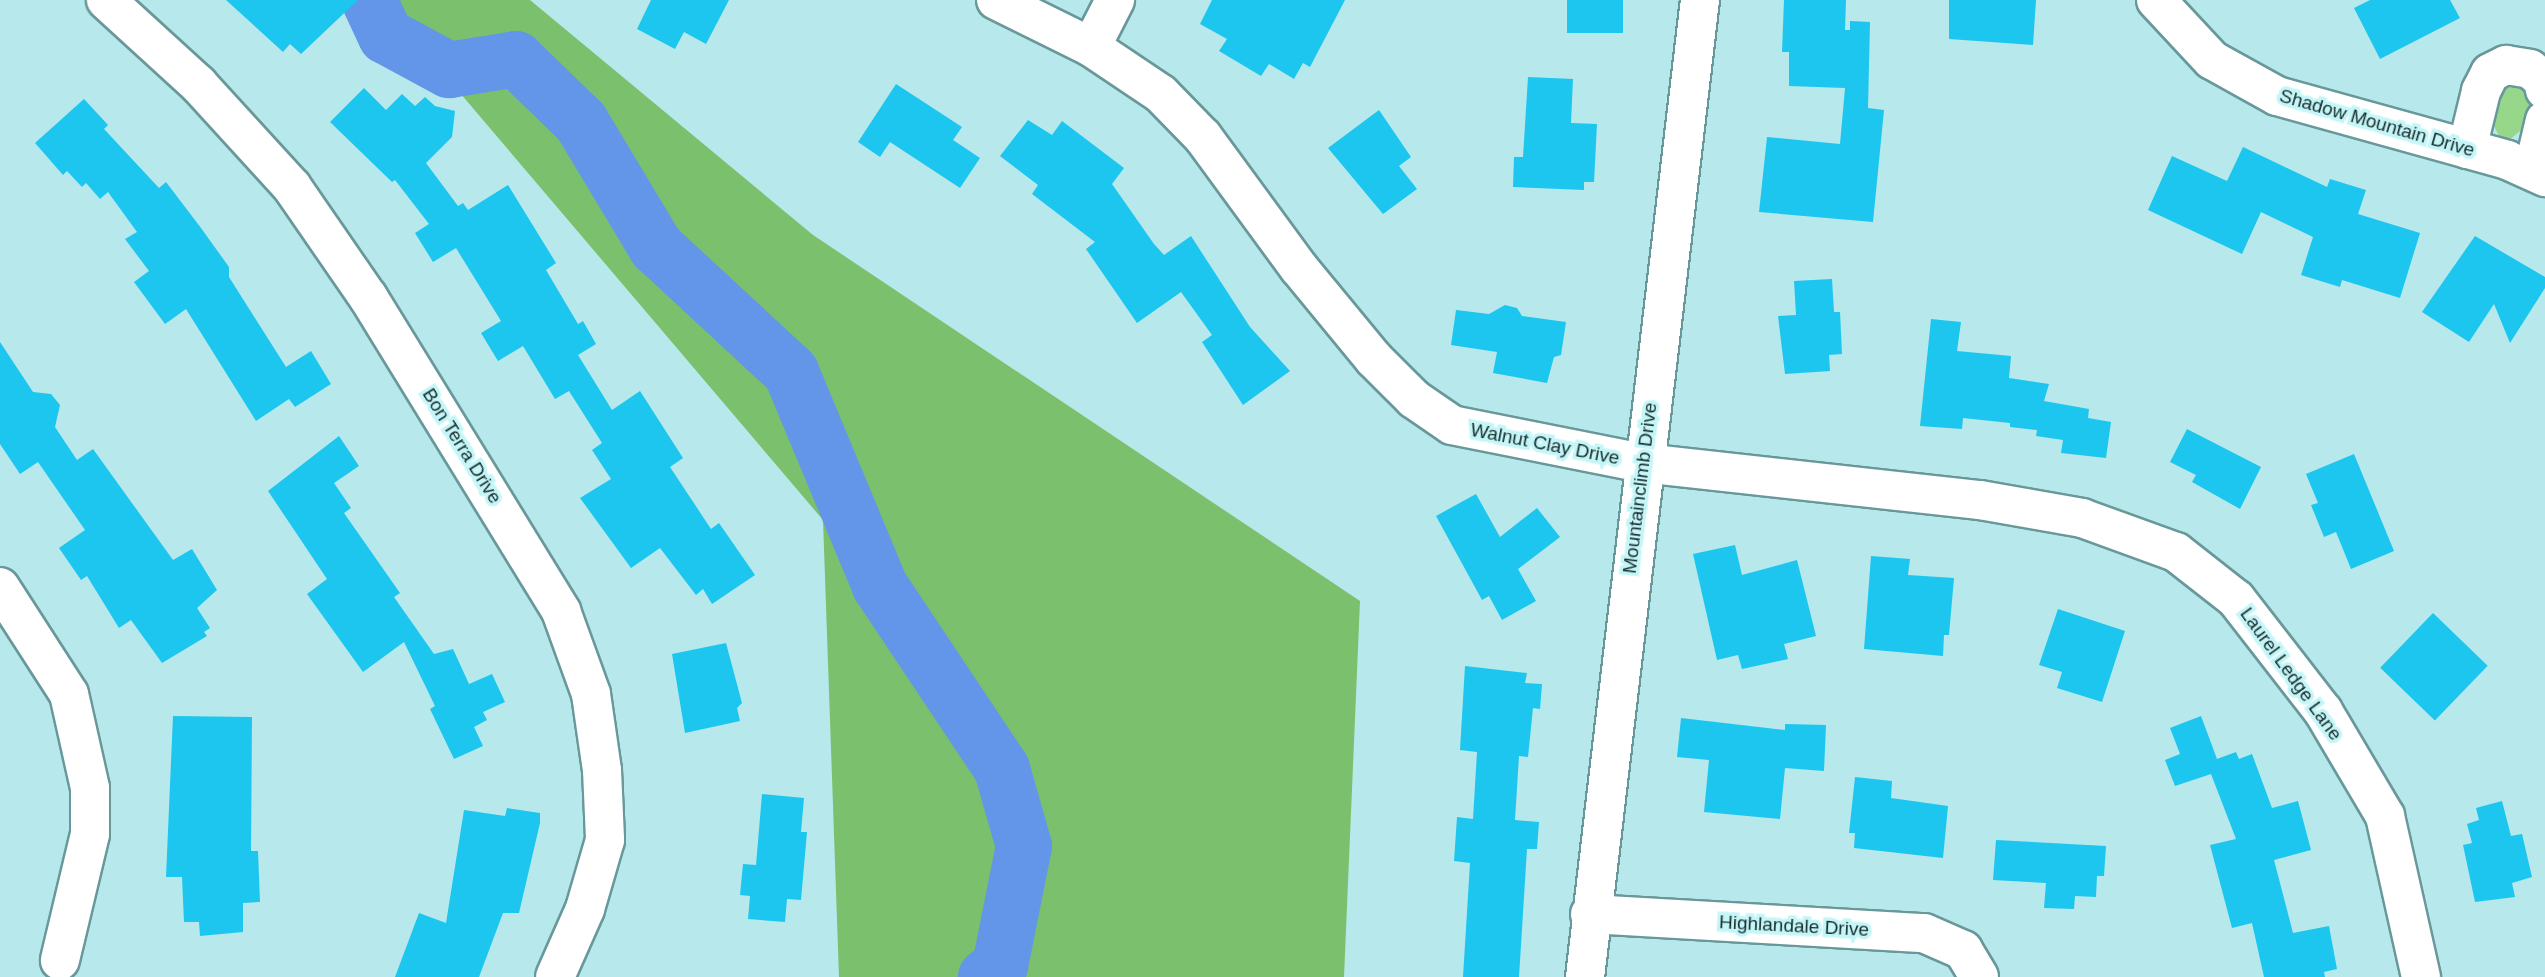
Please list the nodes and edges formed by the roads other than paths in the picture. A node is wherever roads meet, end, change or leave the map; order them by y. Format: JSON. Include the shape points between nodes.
{"nodes":[{"id":1,"x":106,"y":0,"type":"edge"},
{"id":2,"x":996,"y":0,"type":"edge"},
{"id":3,"x":1115,"y":0,"type":"edge"},
{"id":4,"x":1700,"y":0,"type":"edge"},
{"id":5,"x":2155,"y":0,"type":"edge"},
{"id":6,"x":1091,"y":47,"type":"junction"},
{"id":7,"x":2545,"y":90,"type":"edge"},
{"id":8,"x":2545,"y":120,"type":"edge"},
{"id":9,"x":2467,"y":149,"type":"junction"},
{"id":10,"x":2539,"y":174,"type":"edge"},
{"id":11,"x":1643,"y":463,"type":"junction"},
{"id":12,"x":2176,"y":552,"type":"joint"},
{"id":13,"x":0,"y":587,"type":"edge"},
{"id":14,"x":1590,"y":914,"type":"junction"},
{"id":15,"x":61,"y":960,"type":"dead end"},
{"id":16,"x":555,"y":977,"type":"edge"},
{"id":17,"x":1585,"y":977,"type":"edge"},
{"id":18,"x":1979,"y":977,"type":"edge"},
{"id":19,"x":2421,"y":977,"type":"edge"}],
"edges":[{"from":1,"to":16,"type":"street","name":"Bon Terra Drive","via":[[198,84],[292,187],[368,297],[561,611],[591,694],[602,770],[605,840],[585,909]]},
{"from":2,"to":6,"type":"street","name":"Walnut Clay Drive"},
{"from":3,"to":6,"type":"street"},
{"from":4,"to":11,"type":"street","name":"Mountainclimb Drive"},
{"from":5,"to":9,"type":"street","name":"Shadow Mountain Drive","via":[[2212,60],[2277,96]]},
{"from":6,"to":11,"type":"street","name":"Walnut Clay Drive","via":[[1161,94],[1203,137],[1299,268],[1414,399],[1452,425]]},
{"from":7,"to":9,"type":"street","via":[[2543,80],[2530,69],[2506,65],[2490,74],[2481,91]]},
{"from":8,"to":10,"type":"street"},
{"from":9,"to":10,"type":"street","name":"Shadow Mountain Drive"},
{"from":11,"to":12,"type":"street","name":"Walnut Clay Drive","via":[[1980,500],[2082,517]]},
{"from":11,"to":14,"type":"street","name":"Mountainclimb Drive"},
{"from":12,"to":19,"type":"street","name":"Laurel Ledge Lane","via":[[2244,609],[2323,711],[2385,816]]},
{"from":13,"to":15,"type":"street","via":[[69,694],[90,788],[90,834]]},
{"from":14,"to":17,"type":"street","name":"Mountainclimb Drive"},
{"from":14,"to":18,"type":"street","name":"Highlandale Drive","via":[[1924,933],[1963,950]]}]}
